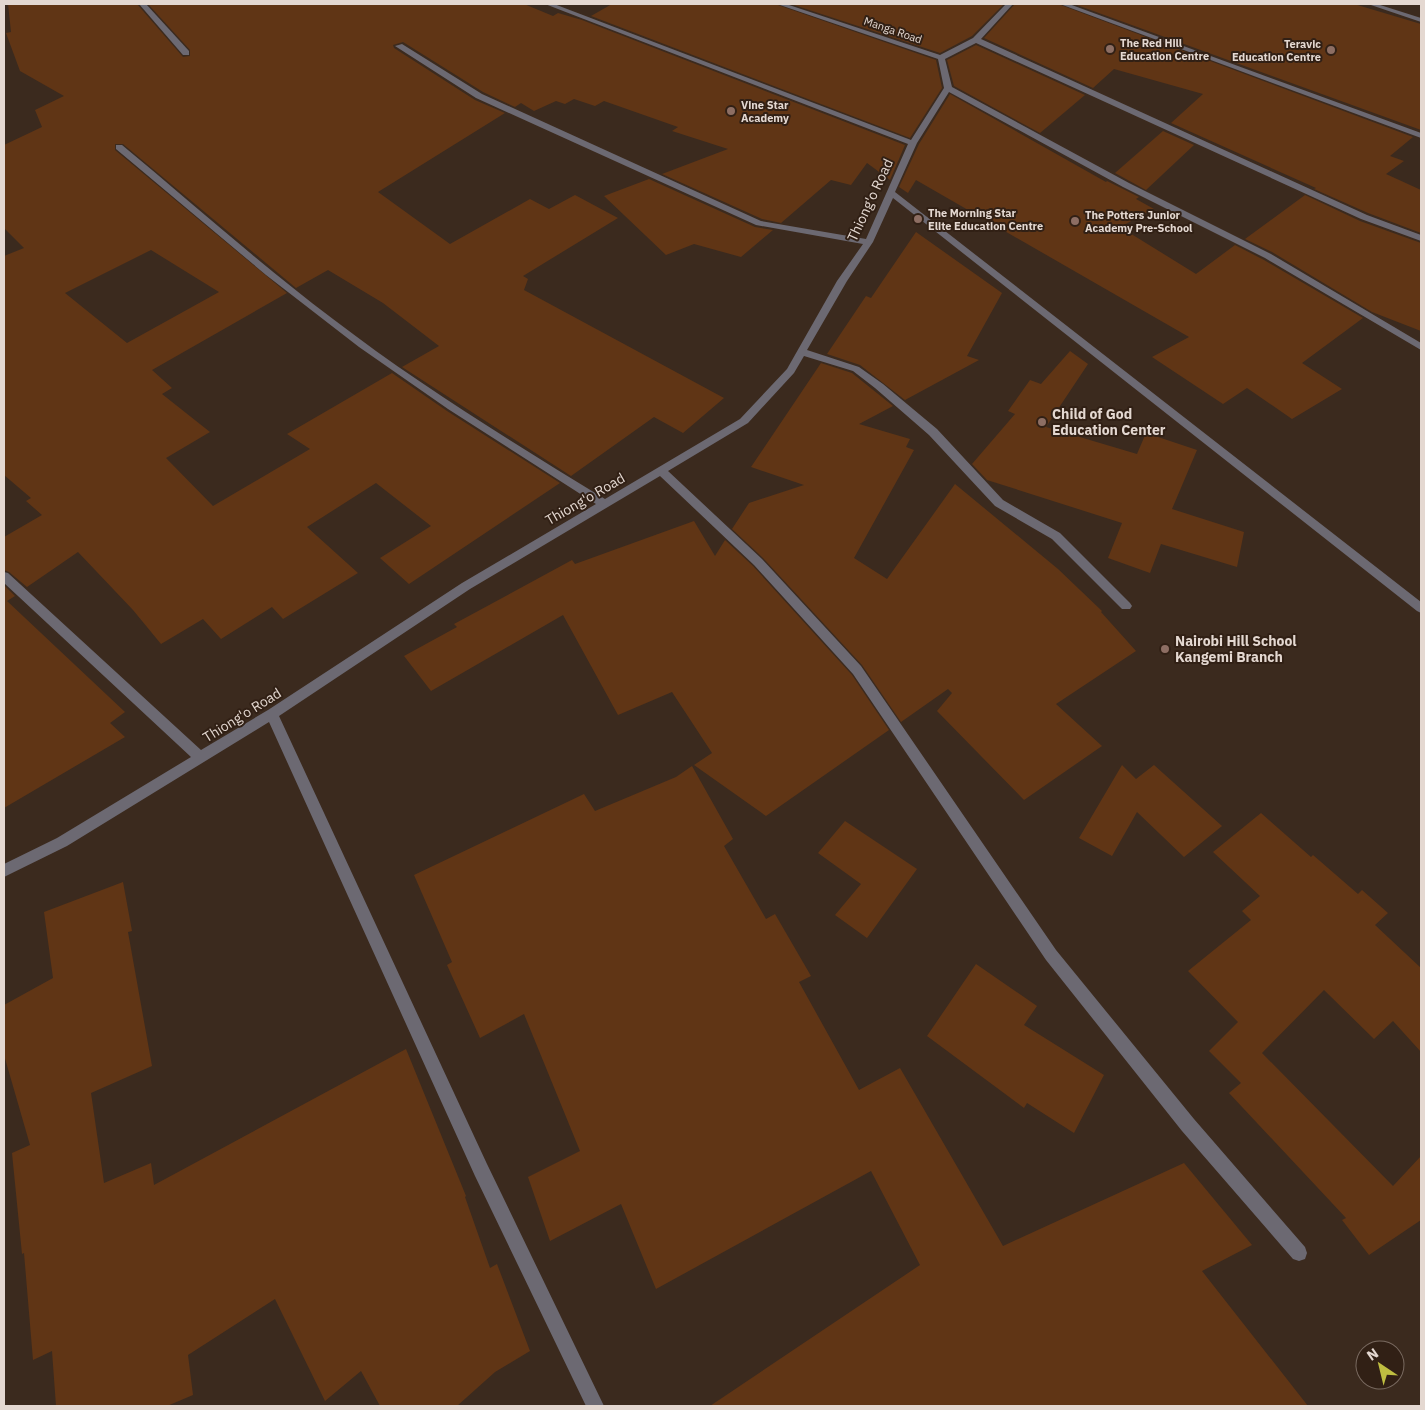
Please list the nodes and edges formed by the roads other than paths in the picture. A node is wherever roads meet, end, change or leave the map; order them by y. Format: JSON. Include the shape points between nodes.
{"nodes":[{"id":1,"x":142,"y":4,"type":"edge"},
{"id":2,"x":548,"y":4,"type":"edge"},
{"id":3,"x":780,"y":4,"type":"edge"},
{"id":4,"x":1010,"y":4,"type":"edge"},
{"id":5,"x":1063,"y":4,"type":"edge"},
{"id":6,"x":1370,"y":4,"type":"edge"},
{"id":7,"x":1421,"y":20,"type":"edge"},
{"id":8,"x":976,"y":40,"type":"junction"},
{"id":9,"x":399,"y":46,"type":"dead end"},
{"id":10,"x":186,"y":53,"type":"dead end"},
{"id":11,"x":941,"y":58,"type":"junction"},
{"id":12,"x":948,"y":88,"type":"junction"},
{"id":13,"x":1421,"y":136,"type":"edge"},
{"id":14,"x":913,"y":143,"type":"junction"},
{"id":15,"x":119,"y":147,"type":"dead end"},
{"id":16,"x":891,"y":193,"type":"junction"},
{"id":17,"x":1421,"y":238,"type":"edge"},
{"id":18,"x":869,"y":242,"type":"junction"},
{"id":19,"x":1421,"y":347,"type":"edge"},
{"id":20,"x":802,"y":352,"type":"junction"},
{"id":21,"x":661,"y":471,"type":"junction"},
{"id":22,"x":605,"y":504,"type":"junction"},
{"id":23,"x":4,"y":576,"type":"edge"},
{"id":24,"x":1126,"y":606,"type":"dead end"},
{"id":25,"x":1421,"y":608,"type":"edge"},
{"id":26,"x":272,"y":714,"type":"junction"},
{"id":27,"x":201,"y":758,"type":"junction"},
{"id":28,"x":4,"y":871,"type":"edge"},
{"id":29,"x":1299,"y":1253,"type":"dead end"},
{"id":30,"x":595,"y":1406,"type":"edge"}],
"edges":[{"from":1,"to":10,"type":"street"},
{"from":2,"to":14,"type":"street","via":[[634,34]]},
{"from":3,"to":11,"type":"street","name":"Manga Road"},
{"from":4,"to":8,"type":"street"},
{"from":5,"to":13,"type":"street"},
{"from":6,"to":7,"type":"street"},
{"from":8,"to":11,"type":"street"},
{"from":8,"to":17,"type":"street","via":[[1364,217]]},
{"from":9,"to":18,"type":"street","via":[[479,96],[759,223]]},
{"from":11,"to":12,"type":"street"},
{"from":12,"to":14,"type":"street","name":"Thiong'o Road"},
{"from":12,"to":19,"type":"street","via":[[1126,185],[1268,256]]},
{"from":14,"to":16,"type":"street","name":"Thiong'o Road"},
{"from":15,"to":22,"type":"street","via":[[360,344],[454,410]]},
{"from":16,"to":18,"type":"street","name":"Thiong'o Road"},
{"from":16,"to":25,"type":"street"},
{"from":18,"to":20,"type":"street","name":"Thiong'o Road","via":[[842,281]]},
{"from":20,"to":21,"type":"street","name":"Thiong'o Road","via":[[792,371],[744,421]]},
{"from":20,"to":24,"type":"street","via":[[856,369],[878,386],[933,432],[999,503],[1056,536]]},
{"from":21,"to":22,"type":"street","name":"Thiong'o Road"},
{"from":21,"to":29,"type":"street","via":[[758,562],[857,670],[1051,955],[1188,1125]]},
{"from":22,"to":26,"type":"street","name":"Thiong'o Road","via":[[466,586]]},
{"from":23,"to":27,"type":"street"},
{"from":26,"to":27,"type":"street","name":"Thiong'o Road"},
{"from":26,"to":30,"type":"street","via":[[481,1170]]},
{"from":27,"to":28,"type":"street","name":"Thiong'o Road","via":[[62,842]]}]}
